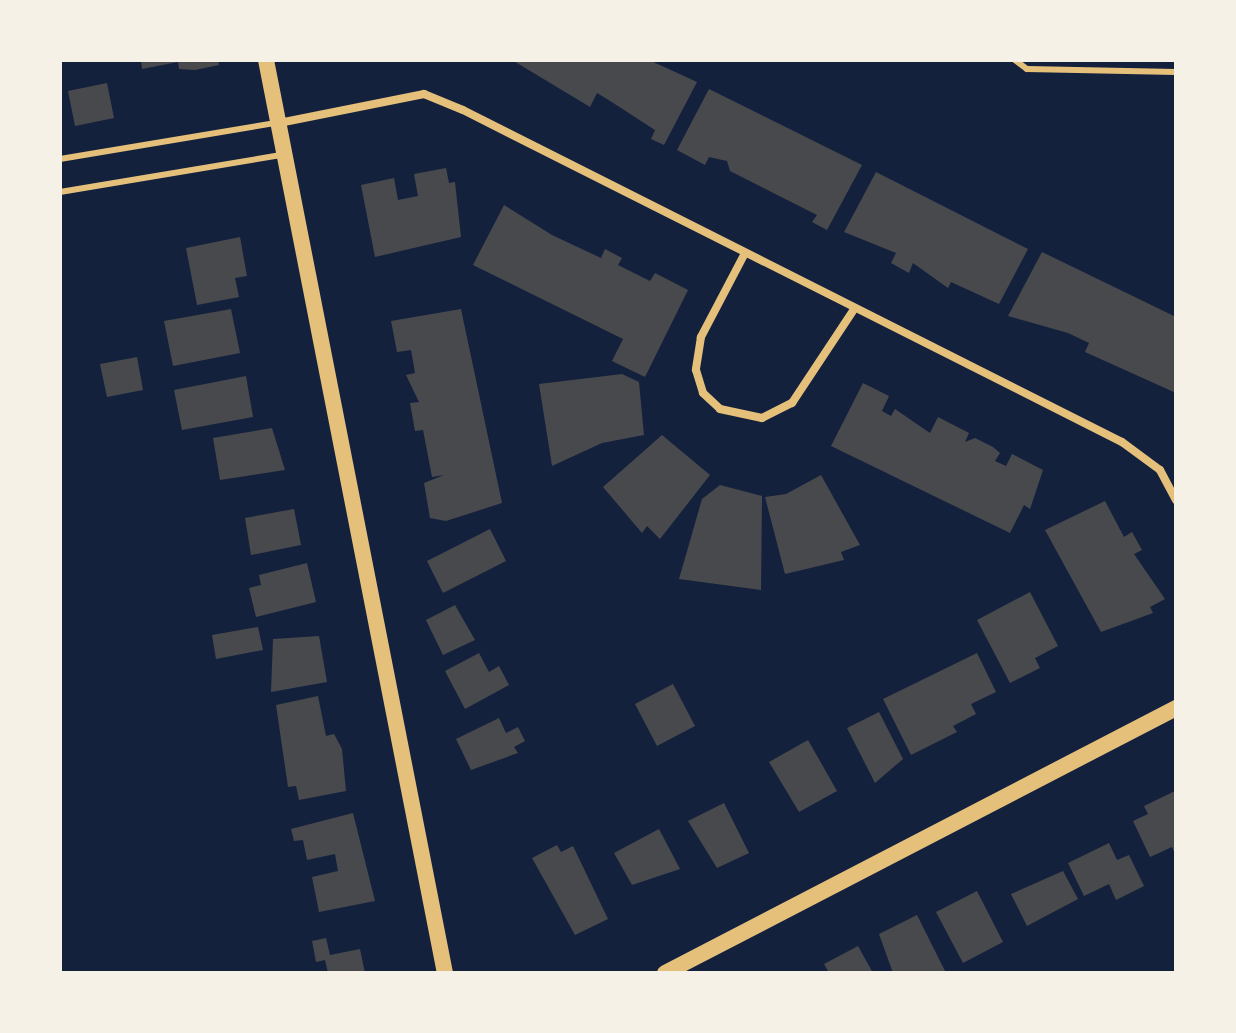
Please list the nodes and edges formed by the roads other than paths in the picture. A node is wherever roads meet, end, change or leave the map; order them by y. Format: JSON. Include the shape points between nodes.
{"nodes":[{"id":1,"x":266,"y":60,"type":"edge"},
{"id":2,"x":1015,"y":60,"type":"edge"},
{"id":3,"x":1176,"y":72,"type":"edge"},
{"id":4,"x":279,"y":123,"type":"junction"},
{"id":5,"x":285,"y":155,"type":"junction"},
{"id":6,"x":60,"y":159,"type":"edge"},
{"id":7,"x":60,"y":192,"type":"edge"},
{"id":8,"x":744,"y":255,"type":"junction"},
{"id":9,"x":853,"y":311,"type":"junction"},
{"id":10,"x":1176,"y":500,"type":"edge"},
{"id":11,"x":1176,"y":708,"type":"edge"},
{"id":12,"x":445,"y":973,"type":"edge"},
{"id":13,"x":665,"y":973,"type":"edge"}],
"edges":[{"from":1,"to":4,"type":"main road"},
{"from":2,"to":3,"type":"lane","via":[[1027,69]]},
{"from":4,"to":5,"type":"main road"},
{"from":4,"to":6,"type":"lane"},
{"from":4,"to":8,"type":"street","via":[[424,94]]},
{"from":5,"to":7,"type":"lane"},
{"from":5,"to":12,"type":"main road"},
{"from":8,"to":9,"type":"street"},
{"from":8,"to":9,"type":"street","via":[[701,337],[696,370],[703,393],[720,409],[762,418],[792,403]]},
{"from":9,"to":10,"type":"street","via":[[1122,442],[1160,470]]},
{"from":11,"to":13,"type":"main road"}]}
